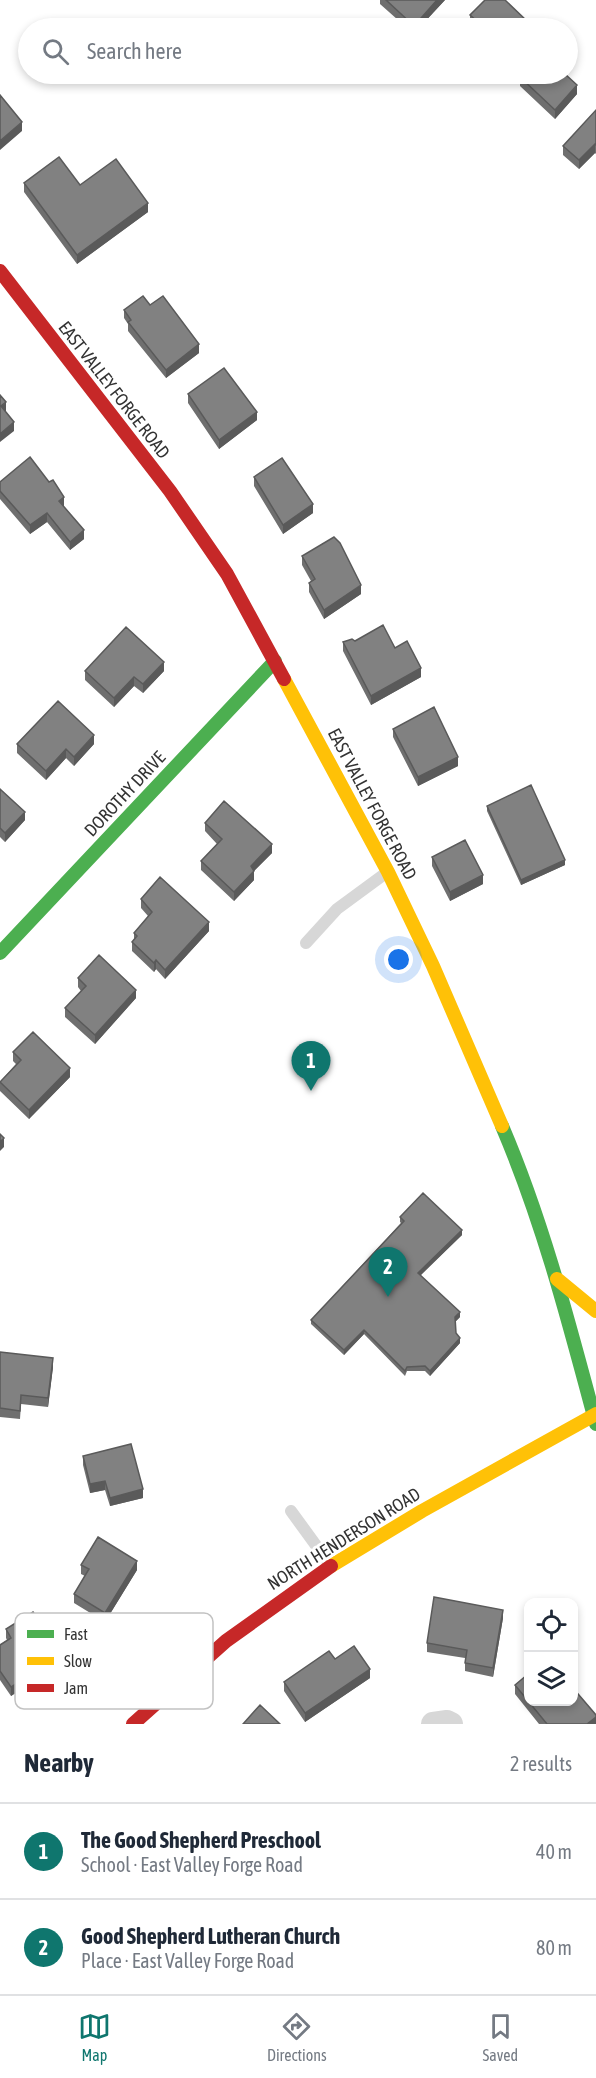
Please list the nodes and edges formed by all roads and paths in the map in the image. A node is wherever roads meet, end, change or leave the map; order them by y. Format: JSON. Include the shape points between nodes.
{"nodes":[{"id":1,"x":0,"y":271,"type":"edge"},
{"id":2,"x":275,"y":661,"type":"junction"},
{"id":3,"x":388,"y":872,"type":"junction"},
{"id":4,"x":306,"y":943,"type":"dead end"},
{"id":5,"x":0,"y":953,"type":"edge"},
{"id":6,"x":557,"y":1279,"type":"junction"},
{"id":7,"x":596,"y":1311,"type":"edge"},
{"id":8,"x":595,"y":1418,"type":"edge"},
{"id":9,"x":291,"y":1510,"type":"dead end"},
{"id":10,"x":332,"y":1566,"type":"junction"},
{"id":11,"x":213,"y":1650,"type":"edge"},
{"id":12,"x":149,"y":1709,"type":"edge"},
{"id":13,"x":133,"y":1724,"type":"edge"},
{"id":14,"x":433,"y":1724,"type":"edge"},
{"id":15,"x":451,"y":1724,"type":"edge"}],
"edges":[{"from":1,"to":2,"type":"main road","name":"EAST VALLEY FORGE ROAD","via":[[198,530]]},
{"from":2,"to":3,"type":"main road","name":"EAST VALLEY FORGE ROAD"},
{"from":2,"to":5,"type":"main road","name":"DOROTHY DRIVE"},
{"from":3,"to":4,"type":"lane","via":[[337,909]]},
{"from":3,"to":6,"type":"main road","name":"EAST VALLEY FORGE ROAD","via":[[500,1120]]},
{"from":6,"to":7,"type":"main road"},
{"from":6,"to":8,"type":"main road","name":"EAST VALLEY FORGE ROAD"},
{"from":8,"to":10,"type":"main road","name":"NORTH HENDERSON ROAD","via":[[405,1520]]},
{"from":9,"to":10,"type":"lane"},
{"from":10,"to":11,"type":"main road","name":"NORTH HENDERSON ROAD"},
{"from":12,"to":13,"type":"main road","name":"NORTH HENDERSON ROAD"},
{"from":14,"to":15,"type":"street"}]}
